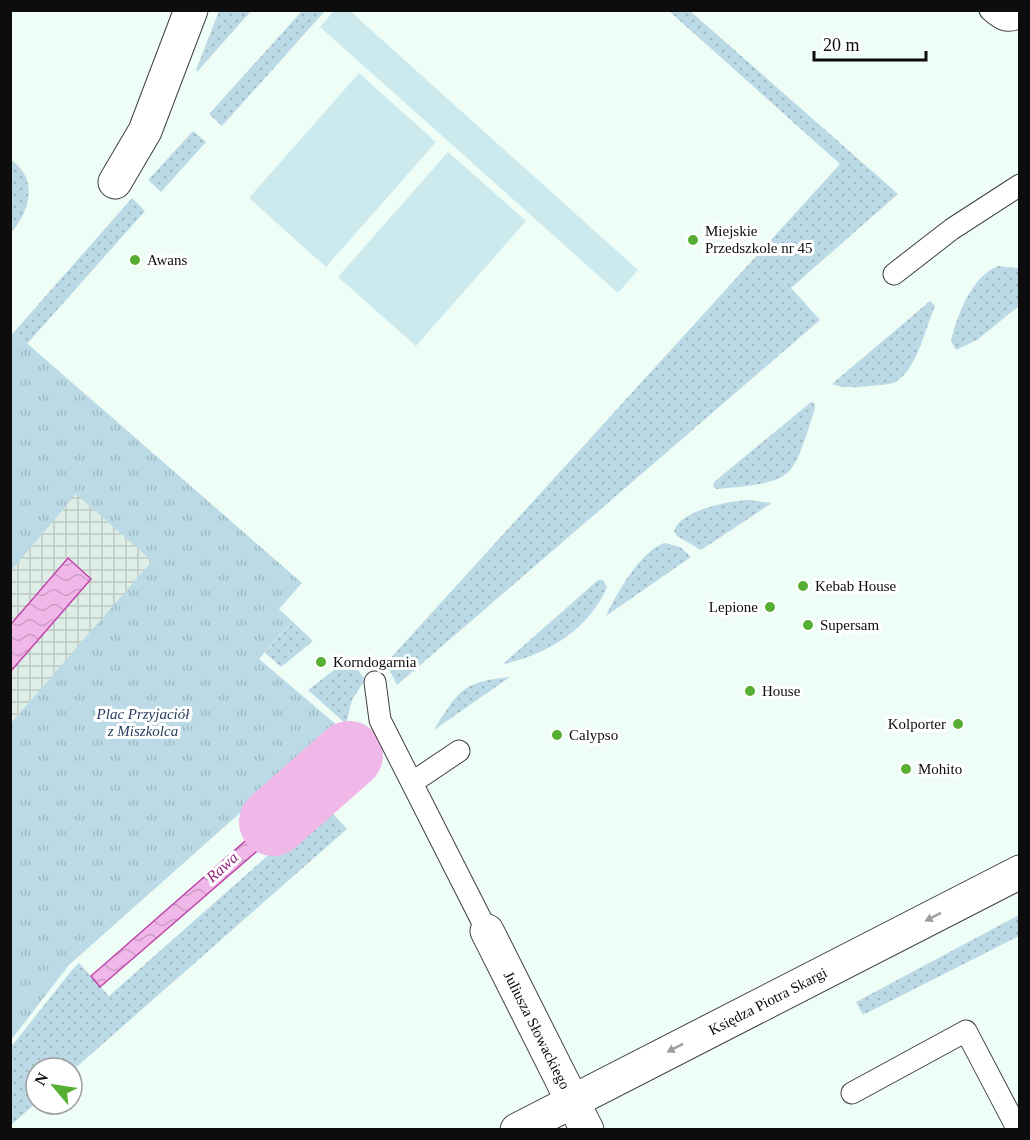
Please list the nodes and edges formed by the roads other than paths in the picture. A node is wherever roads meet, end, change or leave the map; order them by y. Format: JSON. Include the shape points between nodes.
{"nodes":[{"id":1,"x":191,"y":10,"type":"edge"},
{"id":2,"x":990,"y":10,"type":"edge"},
{"id":3,"x":1020,"y":17,"type":"edge"},
{"id":4,"x":115,"y":182,"type":"dead end"},
{"id":5,"x":1020,"y":185,"type":"edge"},
{"id":6,"x":894,"y":274,"type":"dead end"},
{"id":7,"x":375,"y":682,"type":"dead end"},
{"id":8,"x":459,"y":751,"type":"dead end"},
{"id":9,"x":413,"y":782,"type":"junction"},
{"id":10,"x":1020,"y":872,"type":"edge"},
{"id":11,"x":487,"y":931,"type":"joint"},
{"id":12,"x":852,"y":1093,"type":"dead end"},
{"id":13,"x":579,"y":1116,"type":"edge"},
{"id":14,"x":517,"y":1130,"type":"edge"},
{"id":15,"x":1018,"y":1130,"type":"edge"}],
"edges":[{"from":1,"to":4,"type":"street","via":[[145,131]]},
{"from":2,"to":3,"type":"lane","via":[[1002,20]]},
{"from":5,"to":6,"type":"lane","via":[[952,229]]},
{"from":7,"to":9,"type":"lane","via":[[380,720]]},
{"from":8,"to":9,"type":"lane"},
{"from":9,"to":11,"type":"lane"},
{"from":10,"to":13,"type":"street","name":"Księdza Piotra Skargi","one_way":true},
{"from":11,"to":13,"type":"street","name":"Juliusza Słowackiego"},
{"from":12,"to":15,"type":"lane","via":[[966,1031]]},
{"from":13,"to":14,"type":"street","name":"Księdza Piotra Skargi"}]}
